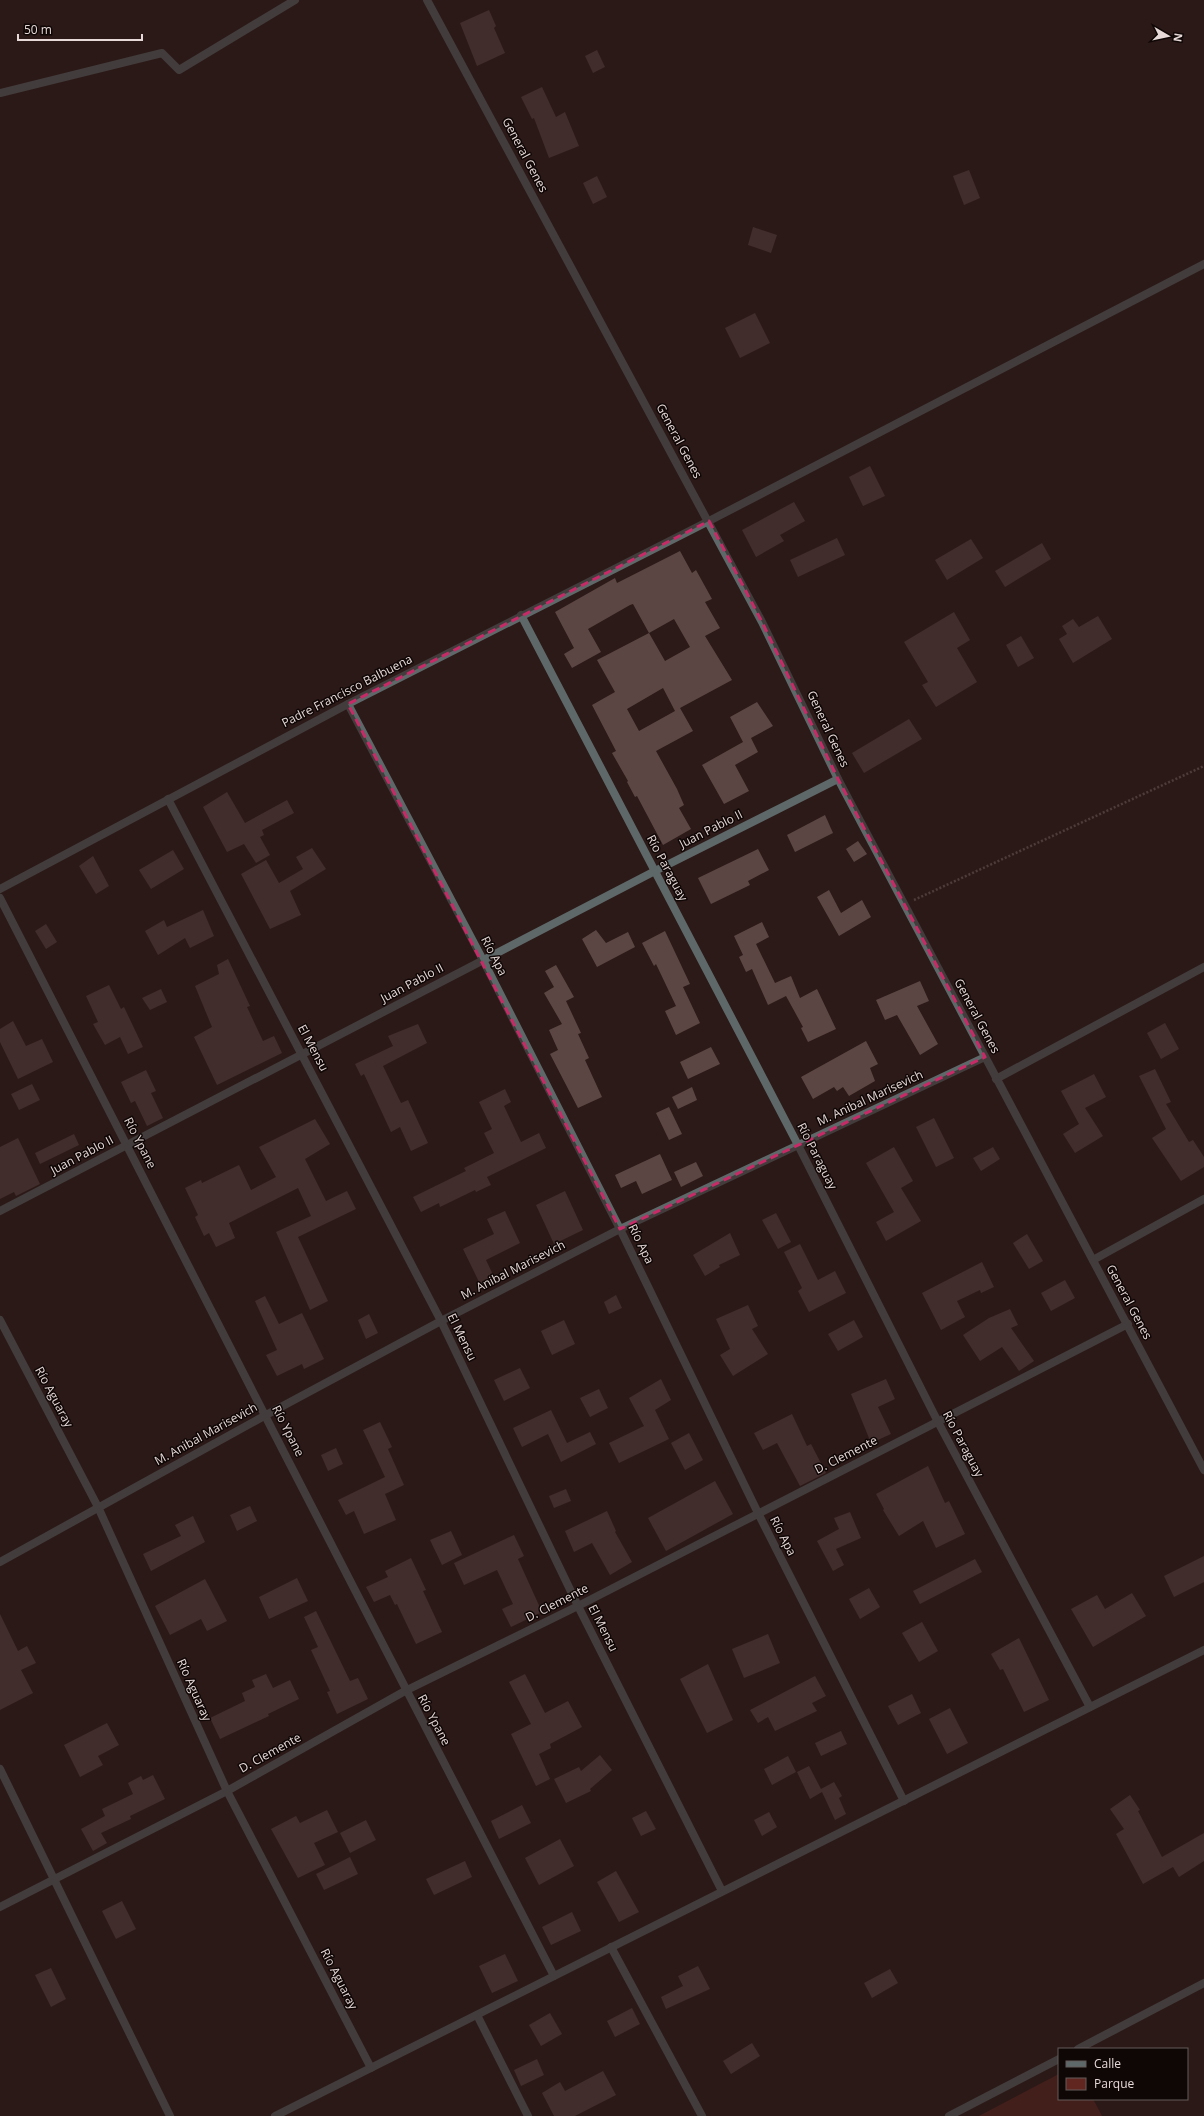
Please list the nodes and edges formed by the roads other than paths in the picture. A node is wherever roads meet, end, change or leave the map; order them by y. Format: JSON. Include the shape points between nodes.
{"nodes":[{"id":1,"x":295,"y":0,"type":"edge"},
{"id":2,"x":427,"y":0,"type":"edge"},
{"id":3,"x":0,"y":93,"type":"edge"},
{"id":4,"x":1204,"y":264,"type":"edge"},
{"id":5,"x":708,"y":521,"type":"junction"},
{"id":6,"x":522,"y":615,"type":"junction"},
{"id":7,"x":348,"y":704,"type":"junction"},
{"id":8,"x":838,"y":779,"type":"junction"},
{"id":9,"x":168,"y":799,"type":"junction"},
{"id":10,"x":655,"y":870,"type":"junction"},
{"id":11,"x":0,"y":889,"type":"edge"},
{"id":12,"x":0,"y":898,"type":"edge"},
{"id":13,"x":483,"y":960,"type":"junction"},
{"id":14,"x":1204,"y":967,"type":"edge"},
{"id":15,"x":303,"y":1054,"type":"junction"},
{"id":16,"x":985,"y":1057,"type":"junction"},
{"id":17,"x":996,"y":1079,"type":"junction"},
{"id":18,"x":127,"y":1144,"type":"junction"},
{"id":19,"x":798,"y":1145,"type":"junction"},
{"id":20,"x":1204,"y":1199,"type":"edge"},
{"id":21,"x":0,"y":1211,"type":"edge"},
{"id":22,"x":620,"y":1228,"type":"junction"},
{"id":23,"x":1093,"y":1260,"type":"junction"},
{"id":24,"x":0,"y":1320,"type":"edge"},
{"id":25,"x":442,"y":1321,"type":"junction"},
{"id":26,"x":1128,"y":1324,"type":"junction"},
{"id":27,"x":266,"y":1415,"type":"junction"},
{"id":28,"x":938,"y":1422,"type":"junction"},
{"id":29,"x":1204,"y":1470,"type":"edge"},
{"id":30,"x":98,"y":1507,"type":"junction"},
{"id":31,"x":758,"y":1513,"type":"junction"},
{"id":32,"x":0,"y":1562,"type":"edge"},
{"id":33,"x":578,"y":1606,"type":"junction"},
{"id":34,"x":1204,"y":1650,"type":"edge"},
{"id":35,"x":405,"y":1691,"type":"junction"},
{"id":36,"x":1090,"y":1707,"type":"junction"},
{"id":37,"x":0,"y":1769,"type":"edge"},
{"id":38,"x":227,"y":1791,"type":"junction"},
{"id":39,"x":904,"y":1801,"type":"junction"},
{"id":40,"x":54,"y":1879,"type":"junction"},
{"id":41,"x":722,"y":1891,"type":"junction"},
{"id":42,"x":0,"y":1907,"type":"edge"},
{"id":43,"x":611,"y":1947,"type":"junction"},
{"id":44,"x":554,"y":1976,"type":"junction"},
{"id":45,"x":1204,"y":1983,"type":"edge"},
{"id":46,"x":477,"y":2015,"type":"junction"},
{"id":47,"x":1080,"y":2048,"type":"edge"},
{"id":48,"x":1058,"y":2060,"type":"edge"},
{"id":49,"x":371,"y":2068,"type":"junction"},
{"id":50,"x":170,"y":2116,"type":"edge"},
{"id":51,"x":275,"y":2116,"type":"edge"},
{"id":52,"x":528,"y":2116,"type":"edge"},
{"id":53,"x":702,"y":2116,"type":"edge"},
{"id":54,"x":949,"y":2116,"type":"edge"}],
"edges":[{"from":1,"to":3,"type":"street","via":[[179,70],[162,53]]},
{"from":2,"to":5,"type":"street","name":"General Genes"},
{"from":4,"to":5,"type":"street","name":"Padre Francisco Balbuena"},
{"from":5,"to":6,"type":"street","name":"Padre Francisco Balbuena"},
{"from":5,"to":8,"type":"street","name":"General Genes","via":[[762,622]]},
{"from":6,"to":7,"type":"street","name":"Padre Francisco Balbuena"},
{"from":6,"to":10,"type":"street","name":"Río Paraguay"},
{"from":7,"to":9,"type":"street","name":"Padre Francisco Balbuena"},
{"from":7,"to":13,"type":"street","name":"Río Apa"},
{"from":8,"to":10,"type":"street","name":"Juan Pablo II"},
{"from":8,"to":16,"type":"street","name":"General Genes"},
{"from":9,"to":11,"type":"street","name":"Padre Francisco Balbuena"},
{"from":9,"to":15,"type":"street","name":"El Mensu"},
{"from":10,"to":13,"type":"street","name":"Juan Pablo II"},
{"from":10,"to":19,"type":"street","name":"Río Paraguay"},
{"from":12,"to":18,"type":"street","name":"Río Ypane"},
{"from":13,"to":15,"type":"street","name":"Juan Pablo II"},
{"from":13,"to":22,"type":"street","name":"Río Apa"},
{"from":14,"to":17,"type":"street"},
{"from":15,"to":18,"type":"street","name":"Juan Pablo II"},
{"from":15,"to":25,"type":"street","name":"El Mensu"},
{"from":16,"to":17,"type":"street","name":"General Genes"},
{"from":16,"to":19,"type":"street","name":"M. Anibal Marisevich"},
{"from":17,"to":23,"type":"street","name":"General Genes"},
{"from":18,"to":21,"type":"street","name":"Juan Pablo II"},
{"from":18,"to":27,"type":"street","name":"Río Ypane"},
{"from":19,"to":22,"type":"street","name":"M. Anibal Marisevich"},
{"from":19,"to":28,"type":"street","name":"Río Paraguay"},
{"from":20,"to":23,"type":"street"},
{"from":22,"to":25,"type":"street","name":"M. Anibal Marisevich"},
{"from":22,"to":31,"type":"street","name":"Río Apa"},
{"from":23,"to":26,"type":"street","name":"General Genes"},
{"from":24,"to":30,"type":"street","name":"Río Aguaray"},
{"from":25,"to":27,"type":"street","name":"M. Anibal Marisevich"},
{"from":25,"to":33,"type":"street","name":"El Mensu"},
{"from":26,"to":28,"type":"street","name":"D. Clemente"},
{"from":26,"to":29,"type":"street","name":"General Genes"},
{"from":27,"to":30,"type":"street","name":"M. Anibal Marisevich"},
{"from":27,"to":35,"type":"street","name":"Río Ypane"},
{"from":28,"to":31,"type":"street","name":"D. Clemente"},
{"from":28,"to":36,"type":"street","name":"Río Paraguay"},
{"from":30,"to":32,"type":"street","name":"M. Anibal Marisevich"},
{"from":30,"to":38,"type":"street","name":"Río Aguaray"},
{"from":31,"to":33,"type":"street","name":"D. Clemente"},
{"from":31,"to":39,"type":"street","name":"Río Apa"},
{"from":33,"to":35,"type":"street","name":"D. Clemente"},
{"from":33,"to":41,"type":"street","name":"El Mensu"},
{"from":34,"to":36,"type":"street"},
{"from":35,"to":38,"type":"street","name":"D. Clemente"},
{"from":35,"to":44,"type":"street","name":"Río Ypane"},
{"from":36,"to":39,"type":"street"},
{"from":37,"to":40,"type":"street"},
{"from":38,"to":40,"type":"street","name":"D. Clemente"},
{"from":38,"to":49,"type":"street","name":"Río Aguaray"},
{"from":39,"to":41,"type":"street"},
{"from":40,"to":42,"type":"street","name":"D. Clemente"},
{"from":40,"to":50,"type":"street"},
{"from":41,"to":43,"type":"street"},
{"from":43,"to":44,"type":"street"},
{"from":43,"to":53,"type":"street"},
{"from":44,"to":46,"type":"street"},
{"from":45,"to":47,"type":"street"},
{"from":46,"to":49,"type":"street"},
{"from":46,"to":52,"type":"street"},
{"from":48,"to":54,"type":"street"},
{"from":49,"to":51,"type":"street"}]}
